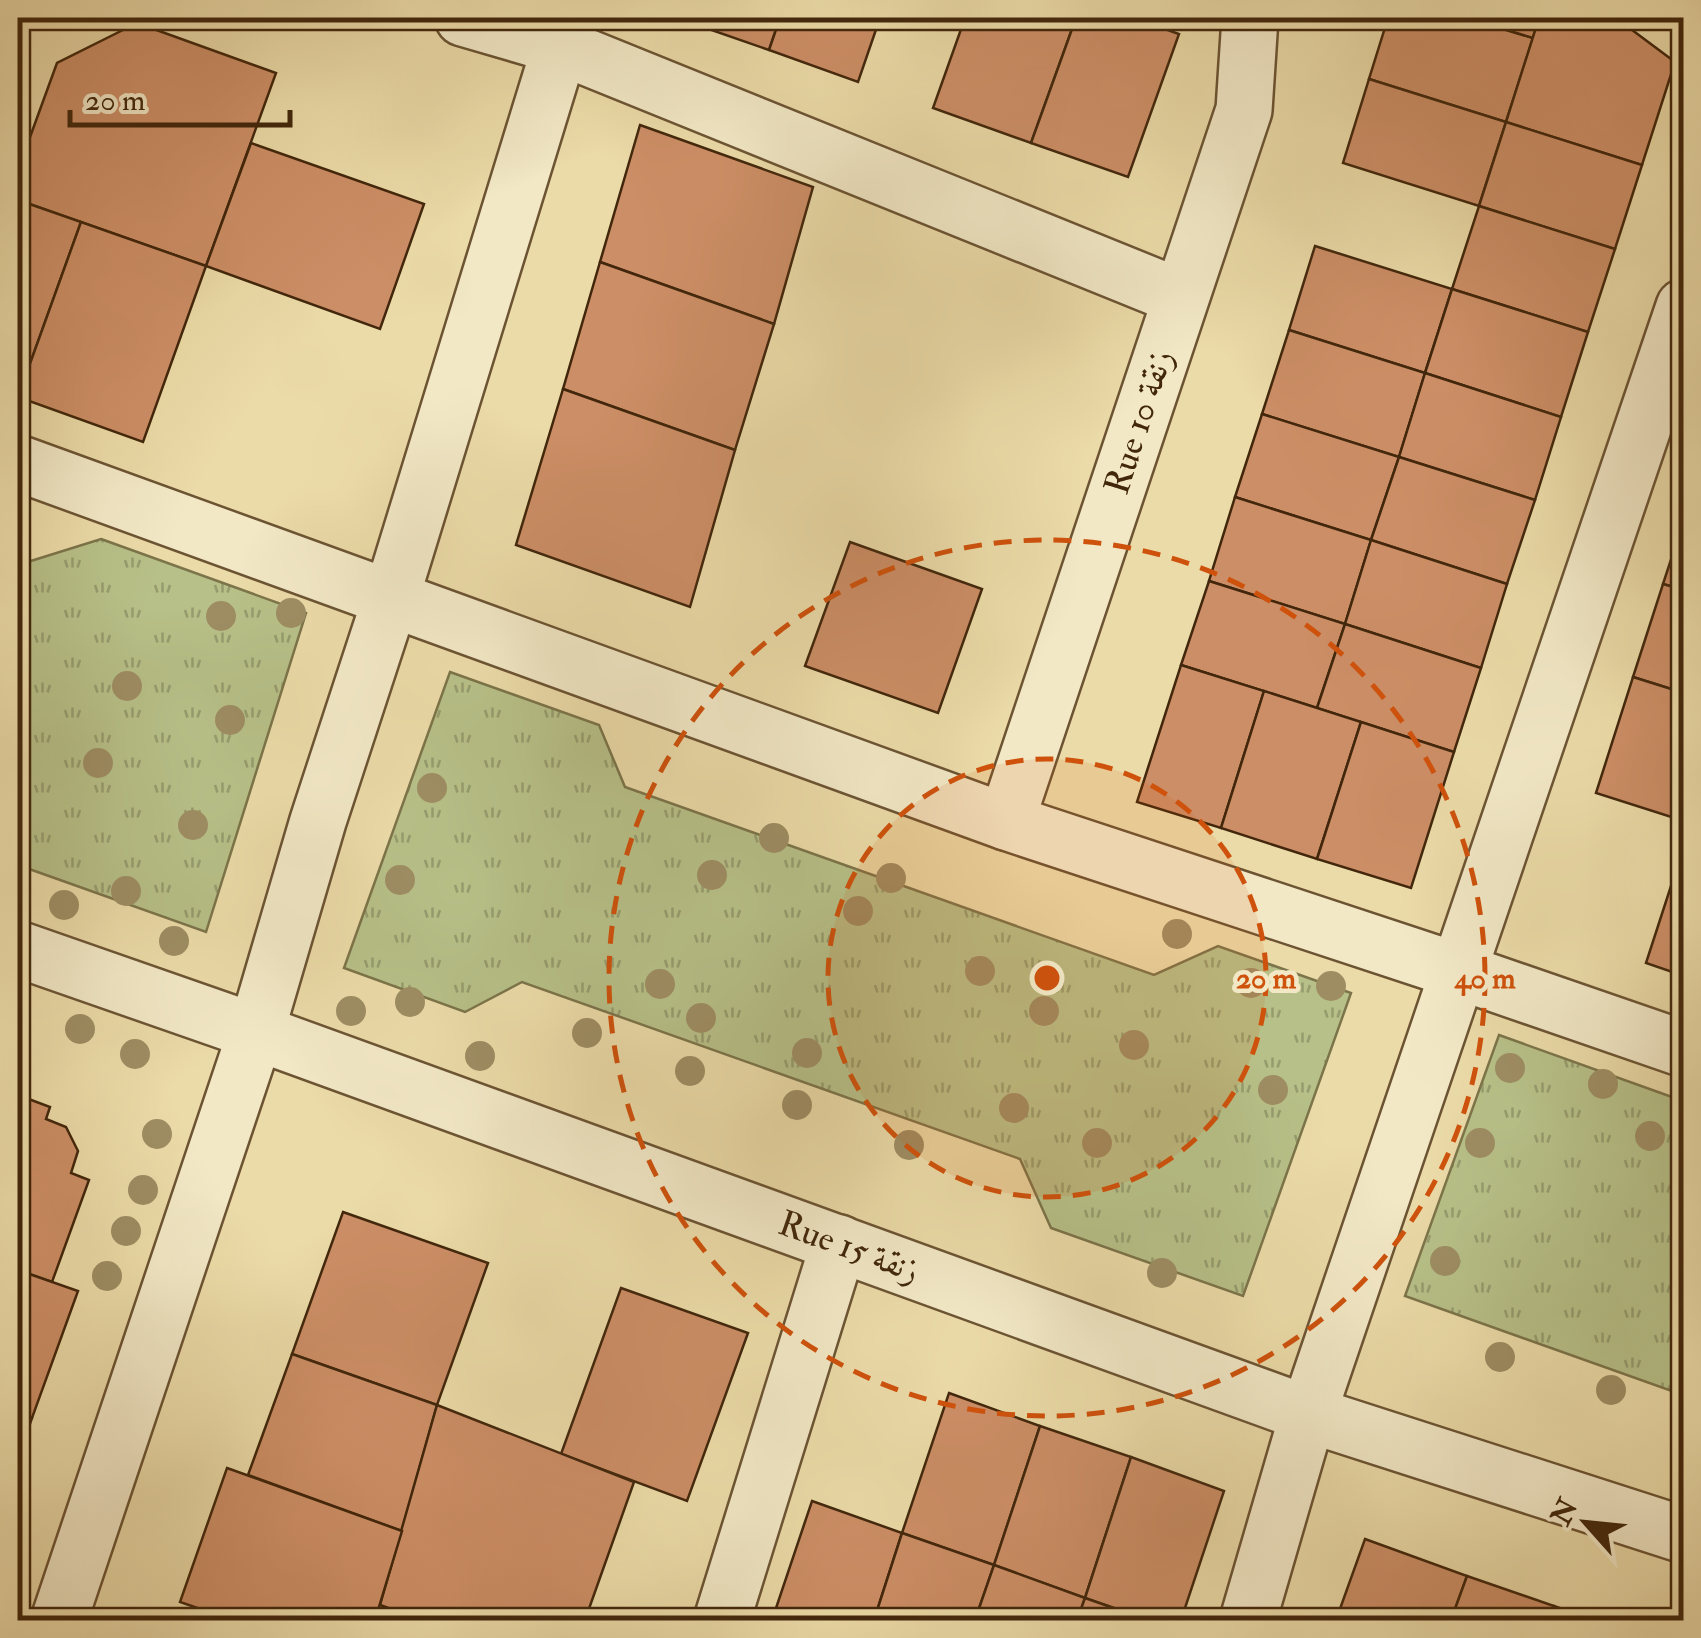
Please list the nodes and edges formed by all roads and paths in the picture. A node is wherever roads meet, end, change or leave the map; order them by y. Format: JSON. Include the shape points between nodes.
{"nodes":[{"id":1,"x":463,"y":18,"type":"edge"},
{"id":2,"x":1250,"y":18,"type":"edge"},
{"id":3,"x":564,"y":32,"type":"edge"},
{"id":4,"x":1180,"y":298,"type":"junction"},
{"id":5,"x":1684,"y":307,"type":"edge"},
{"id":6,"x":18,"y":462,"type":"edge"},
{"id":7,"x":391,"y":598,"type":"junction"},
{"id":8,"x":1006,"y":822,"type":"junction"},
{"id":9,"x":18,"y":948,"type":"edge"},
{"id":10,"x":1458,"y":971,"type":"junction"},
{"id":11,"x":256,"y":1032,"type":"junction"},
{"id":12,"x":1684,"y":1048,"type":"edge"},
{"id":13,"x":839,"y":1243,"type":"junction"},
{"id":14,"x":1308,"y":1414,"type":"junction"},
{"id":15,"x":1684,"y":1535,"type":"edge"},
{"id":16,"x":18,"y":1614,"type":"edge"},
{"id":17,"x":38,"y":1620,"type":"edge"},
{"id":18,"x":59,"y":1620,"type":"edge"},
{"id":19,"x":722,"y":1620,"type":"edge"},
{"id":20,"x":1248,"y":1620,"type":"edge"}],
"edges":[{"from":1,"to":3,"type":"street"},
{"from":2,"to":4,"type":"street","name":"Rue 10 زنقة","via":[[1244,110]]},
{"from":3,"to":4,"type":"street"},
{"from":3,"to":7,"type":"street"},
{"from":4,"to":8,"type":"street","name":"Rue 10 زنقة"},
{"from":5,"to":10,"type":"street"},
{"from":6,"to":7,"type":"street"},
{"from":7,"to":8,"type":"street"},
{"from":7,"to":11,"type":"street"},
{"from":8,"to":10,"type":"street"},
{"from":9,"to":11,"type":"street","name":"Rue 15 زنقة"},
{"from":10,"to":12,"type":"street"},
{"from":10,"to":14,"type":"street"},
{"from":11,"to":13,"type":"street","name":"Rue 15 زنقة"},
{"from":11,"to":18,"type":"street"},
{"from":13,"to":14,"type":"street","name":"Rue 15 زنقة"},
{"from":13,"to":19,"type":"street"},
{"from":14,"to":15,"type":"street","name":"Rue 15 زنقة"},
{"from":14,"to":20,"type":"street"},
{"from":16,"to":17,"type":"street"}]}
